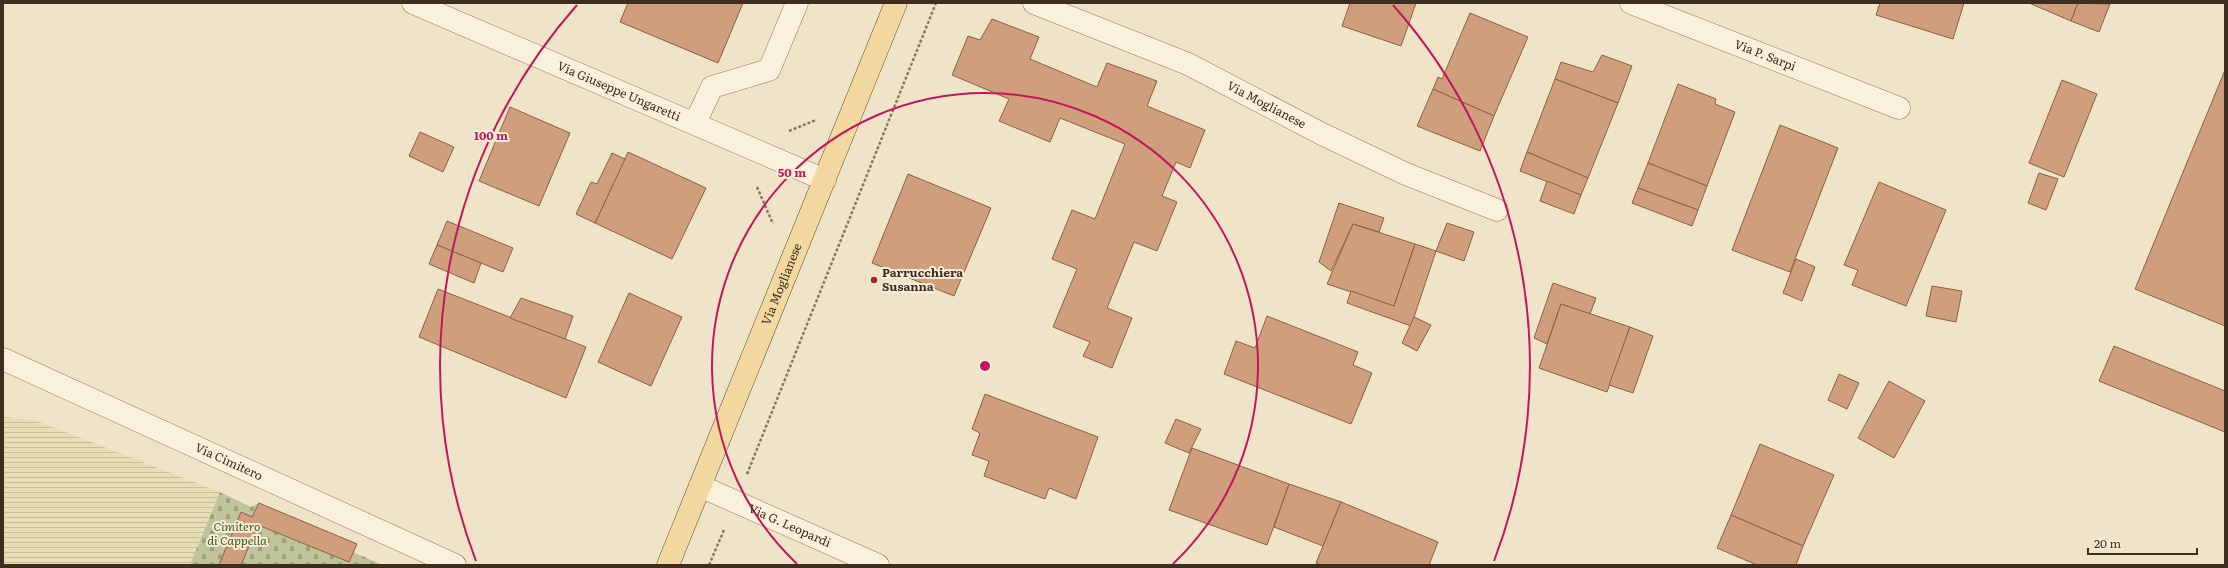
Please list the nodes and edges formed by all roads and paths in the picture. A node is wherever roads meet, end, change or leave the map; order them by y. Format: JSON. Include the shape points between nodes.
{"nodes":[{"id":1,"x":413,"y":3,"type":"edge"},
{"id":2,"x":797,"y":3,"type":"edge"},
{"id":3,"x":896,"y":3,"type":"edge"},
{"id":4,"x":936,"y":3,"type":"edge"},
{"id":5,"x":1034,"y":3,"type":"edge"},
{"id":6,"x":1631,"y":3,"type":"edge"},
{"id":7,"x":1899,"y":108,"type":"dead end"},
{"id":8,"x":695,"y":123,"type":"junction"},
{"id":9,"x":825,"y":180,"type":"junction"},
{"id":10,"x":1497,"y":210,"type":"dead end"},
{"id":11,"x":3,"y":360,"type":"edge"},
{"id":12,"x":700,"y":486,"type":"junction"},
{"id":13,"x":736,"y":501,"type":"junction"},
{"id":14,"x":455,"y":565,"type":"edge"},
{"id":15,"x":668,"y":565,"type":"edge"},
{"id":16,"x":709,"y":565,"type":"edge"},
{"id":17,"x":878,"y":565,"type":"edge"}],
"edges":[{"from":1,"to":8,"type":"street","name":"Via Giuseppe Ungaretti"},
{"from":2,"to":8,"type":"street","via":[[769,70],[712,87]]},
{"from":3,"to":9,"type":"main road","name":"Via Moglianese"},
{"from":4,"to":13,"type":"path"},
{"from":5,"to":10,"type":"street","name":"Via Moglianese","via":[[1188,64],[1322,134],[1406,174]]},
{"from":6,"to":7,"type":"street","name":"Via P. Sarpi"},
{"from":8,"to":9,"type":"street","name":"Via Giuseppe Ungaretti"},
{"from":9,"to":12,"type":"main road","name":"Via Moglianese"},
{"from":11,"to":14,"type":"street","name":"Via Cimitero"},
{"from":12,"to":13,"type":"street","name":"Via G. Leopardi"},
{"from":12,"to":15,"type":"main road","name":"Via Moglianese"},
{"from":13,"to":16,"type":"path"},
{"from":13,"to":17,"type":"street","name":"Via G. Leopardi"}]}
